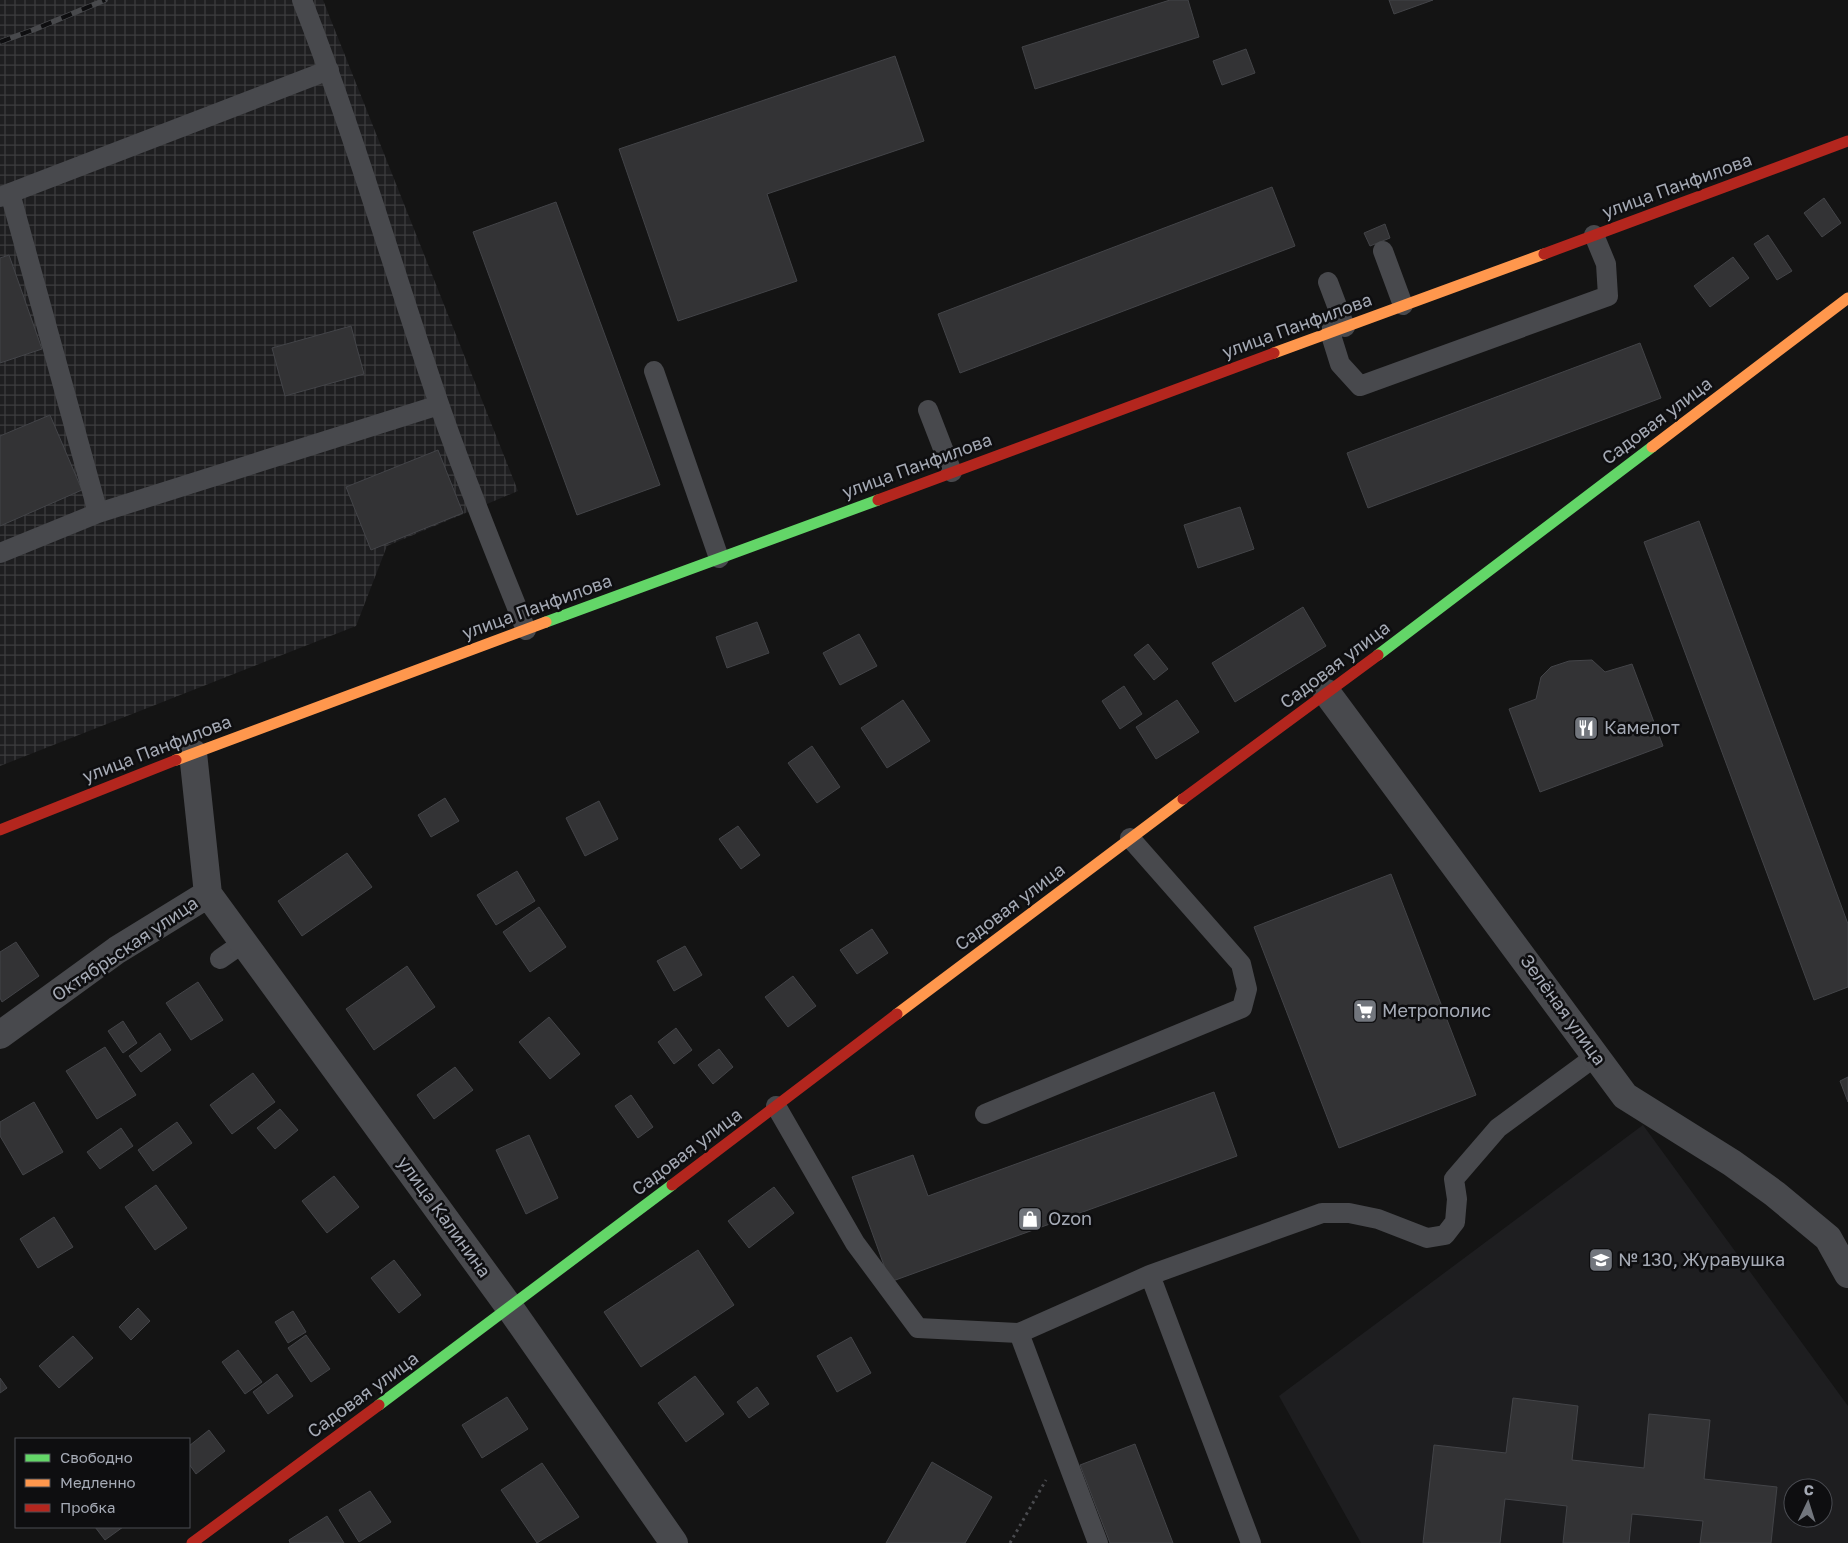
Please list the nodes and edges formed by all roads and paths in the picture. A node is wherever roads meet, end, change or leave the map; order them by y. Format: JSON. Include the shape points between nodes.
{"nodes":[{"id":1,"x":302,"y":0,"type":"edge"},
{"id":2,"x":329,"y":70,"type":"junction"},
{"id":3,"x":1848,"y":141,"type":"edge"},
{"id":4,"x":5,"y":195,"type":"edge"},
{"id":5,"x":1594,"y":235,"type":"junction"},
{"id":6,"x":1383,"y":252,"type":"dead end"},
{"id":7,"x":1328,"y":282,"type":"dead end"},
{"id":8,"x":1848,"y":298,"type":"edge"},
{"id":9,"x":1403,"y":306,"type":"junction"},
{"id":10,"x":1338,"y":329,"type":"junction"},
{"id":11,"x":654,"y":371,"type":"dead end"},
{"id":12,"x":440,"y":405,"type":"junction"},
{"id":13,"x":928,"y":410,"type":"dead end"},
{"id":14,"x":952,"y":472,"type":"junction"},
{"id":15,"x":98,"y":513,"type":"junction"},
{"id":16,"x":0,"y":553,"type":"edge"},
{"id":17,"x":719,"y":558,"type":"junction"},
{"id":18,"x":526,"y":630,"type":"junction"},
{"id":19,"x":1327,"y":693,"type":"junction"},
{"id":20,"x":193,"y":753,"type":"junction"},
{"id":21,"x":0,"y":830,"type":"edge"},
{"id":22,"x":1130,"y":838,"type":"junction"},
{"id":23,"x":208,"y":894,"type":"junction"},
{"id":24,"x":243,"y":943,"type":"junction"},
{"id":25,"x":220,"y":959,"type":"dead end"},
{"id":26,"x":0,"y":1035,"type":"edge"},
{"id":27,"x":1596,"y":1056,"type":"junction"},
{"id":28,"x":776,"y":1106,"type":"junction"},
{"id":29,"x":985,"y":1114,"type":"dead end"},
{"id":30,"x":1848,"y":1274,"type":"edge"},
{"id":31,"x":1150,"y":1275,"type":"junction"},
{"id":32,"x":510,"y":1308,"type":"junction"},
{"id":33,"x":1019,"y":1333,"type":"junction"},
{"id":34,"x":1063,"y":1451,"type":"junction"},
{"id":35,"x":192,"y":1543,"type":"edge"},
{"id":36,"x":674,"y":1543,"type":"edge"},
{"id":37,"x":1010,"y":1543,"type":"edge"},
{"id":38,"x":1098,"y":1543,"type":"edge"},
{"id":39,"x":1251,"y":1543,"type":"edge"}],
"edges":[{"from":1,"to":2,"type":"lane"},
{"from":2,"to":4,"type":"lane"},
{"from":2,"to":12,"type":"lane"},
{"from":3,"to":5,"type":"street","name":"улица Панфилова"},
{"from":4,"to":15,"type":"lane"},
{"from":5,"to":9,"type":"street","name":"улица Панфилова"},
{"from":5,"to":10,"type":"lane","via":[[1606,264],[1608,296],[1360,386],[1340,364]]},
{"from":6,"to":9,"type":"lane"},
{"from":7,"to":10,"type":"lane"},
{"from":8,"to":19,"type":"street","name":"Садовая улица"},
{"from":9,"to":10,"type":"street","name":"улица Панфилова"},
{"from":10,"to":14,"type":"street","name":"улица Панфилова"},
{"from":11,"to":17,"type":"lane"},
{"from":12,"to":15,"type":"lane"},
{"from":12,"to":18,"type":"lane"},
{"from":13,"to":14,"type":"lane"},
{"from":14,"to":17,"type":"street","name":"улица Панфилова"},
{"from":15,"to":16,"type":"lane"},
{"from":17,"to":18,"type":"street","name":"улица Панфилова"},
{"from":18,"to":20,"type":"street","name":"улица Панфилова"},
{"from":19,"to":22,"type":"street","name":"Садовая улица"},
{"from":19,"to":27,"type":"street","name":"Зелёная улица"},
{"from":20,"to":21,"type":"street","name":"улица Панфилова"},
{"from":20,"to":23,"type":"street","name":"Октябрьская улица"},
{"from":22,"to":28,"type":"street","name":"Садовая улица"},
{"from":22,"to":29,"type":"lane","via":[[1241,964],[1247,989],[1242,1008]]},
{"from":23,"to":24,"type":"street","name":"улица Калинина"},
{"from":23,"to":26,"type":"street","name":"Октябрьская улица","via":[[117,950]]},
{"from":24,"to":25,"type":"lane"},
{"from":24,"to":32,"type":"street","name":"улица Калинина"},
{"from":27,"to":30,"type":"street","name":"Зелёная улица","via":[[1625,1096],[1732,1163],[1776,1194],[1828,1238]]},
{"from":27,"to":31,"type":"lane","via":[[1498,1128],[1454,1179],[1457,1199],[1455,1222],[1445,1235],[1427,1238],[1349,1212],[1322,1213]]},
{"from":28,"to":32,"type":"street","name":"Садовая улица"},
{"from":28,"to":33,"type":"lane","via":[[855,1243],[918,1328]]},
{"from":31,"to":33,"type":"lane"},
{"from":31,"to":39,"type":"lane"},
{"from":32,"to":35,"type":"street","name":"Садовая улица"},
{"from":32,"to":36,"type":"street","name":"улица Калинина"},
{"from":33,"to":34,"type":"lane"},
{"from":34,"to":37,"type":"path"},
{"from":34,"to":38,"type":"lane"}]}
